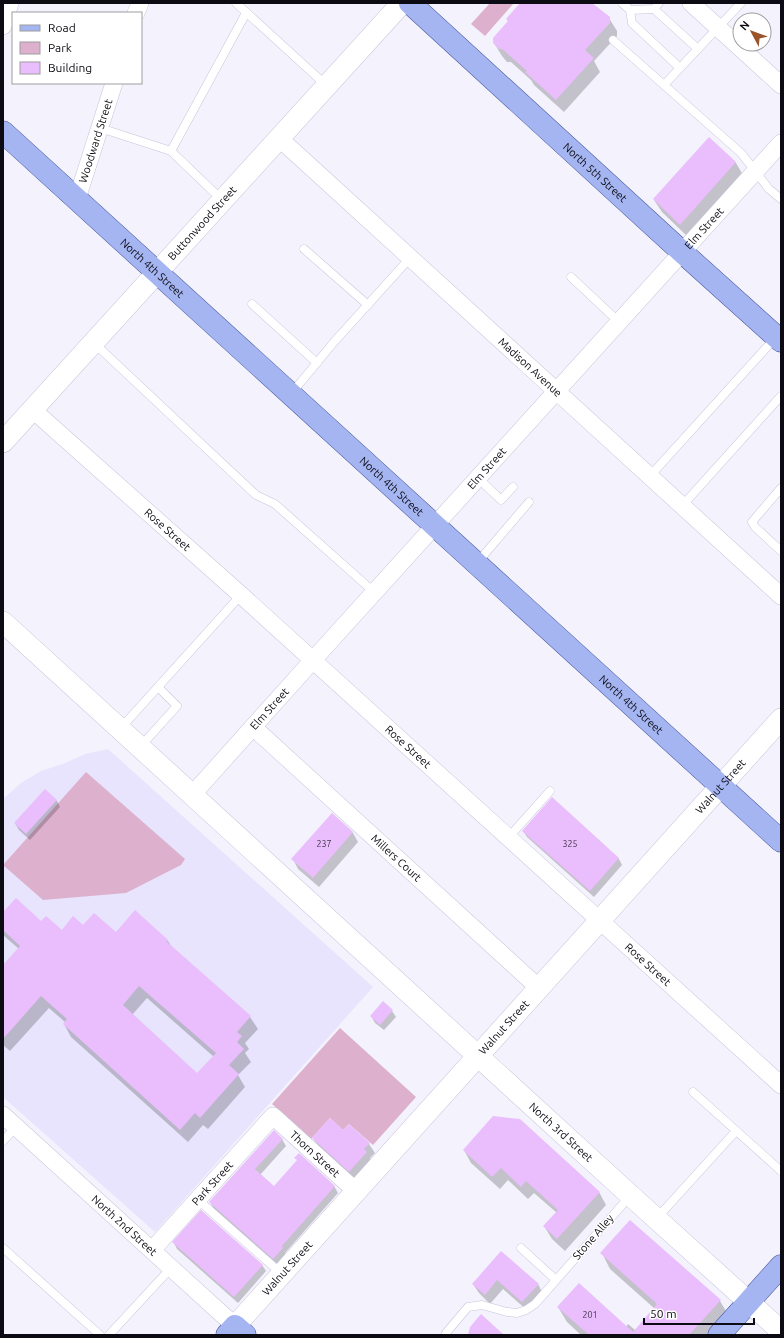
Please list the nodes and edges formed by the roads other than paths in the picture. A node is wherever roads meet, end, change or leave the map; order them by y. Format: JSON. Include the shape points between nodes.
{"nodes":[{"id":1,"x":10,"y":3,"type":"edge"},
{"id":2,"x":236,"y":3,"type":"edge"},
{"id":3,"x":402,"y":3,"type":"edge"},
{"id":4,"x":410,"y":3,"type":"edge"},
{"id":5,"x":622,"y":3,"type":"edge"},
{"id":6,"x":691,"y":3,"type":"edge"},
{"id":7,"x":741,"y":3,"type":"edge"},
{"id":8,"x":656,"y":6,"type":"edge"},
{"id":9,"x":630,"y":10,"type":"junction"},
{"id":10,"x":246,"y":12,"type":"junction"},
{"id":11,"x":3,"y":26,"type":"edge"},
{"id":12,"x":718,"y":28,"type":"junction"},
{"id":13,"x":613,"y":40,"type":"dead end"},
{"id":14,"x":698,"y":49,"type":"junction"},
{"id":15,"x":680,"y":68,"type":"junction"},
{"id":16,"x":114,"y":84,"type":"edge"},
{"id":17,"x":664,"y":85,"type":"junction"},
{"id":18,"x":781,"y":85,"type":"edge"},
{"id":19,"x":327,"y":86,"type":"junction"},
{"id":20,"x":100,"y":128,"type":"junction"},
{"id":21,"x":3,"y":132,"type":"edge"},
{"id":22,"x":279,"y":138,"type":"junction"},
{"id":23,"x":781,"y":143,"type":"edge"},
{"id":24,"x":171,"y":151,"type":"junction"},
{"id":25,"x":755,"y":171,"type":"junction"},
{"id":26,"x":77,"y":200,"type":"junction"},
{"id":27,"x":223,"y":200,"type":"junction"},
{"id":28,"x":781,"y":200,"type":"edge"},
{"id":29,"x":304,"y":249,"type":"dead end"},
{"id":30,"x":682,"y":252,"type":"junction"},
{"id":31,"x":410,"y":258,"type":"junction"},
{"id":32,"x":158,"y":273,"type":"junction"},
{"id":33,"x":571,"y":277,"type":"dead end"},
{"id":34,"x":252,"y":304,"type":"dead end"},
{"id":35,"x":368,"y":306,"type":"junction"},
{"id":36,"x":619,"y":322,"type":"junction"},
{"id":37,"x":779,"y":339,"type":"edge"},
{"id":38,"x":94,"y":342,"type":"junction"},
{"id":39,"x":317,"y":363,"type":"junction"},
{"id":40,"x":556,"y":391,"type":"junction"},
{"id":41,"x":291,"y":395,"type":"junction"},
{"id":42,"x":781,"y":396,"type":"edge"},
{"id":43,"x":33,"y":410,"type":"junction"},
{"id":44,"x":4,"y":441,"type":"edge"},
{"id":45,"x":650,"y":476,"type":"junction"},
{"id":46,"x":478,"y":478,"type":"junction"},
{"id":47,"x":512,"y":487,"type":"dead end"},
{"id":48,"x":780,"y":490,"type":"edge"},
{"id":49,"x":529,"y":502,"type":"dead end"},
{"id":50,"x":682,"y":506,"type":"junction"},
{"id":51,"x":434,"y":526,"type":"junction"},
{"id":52,"x":781,"y":551,"type":"edge"},
{"id":53,"x":476,"y":564,"type":"junction"},
{"id":54,"x":374,"y":592,"type":"junction"},
{"id":55,"x":241,"y":595,"type":"junction"},
{"id":56,"x":781,"y":596,"type":"edge"},
{"id":57,"x":3,"y":622,"type":"edge"},
{"id":58,"x":313,"y":660,"type":"junction"},
{"id":59,"x":158,"y":687,"type":"junction"},
{"id":60,"x":781,"y":719,"type":"edge"},
{"id":61,"x":253,"y":727,"type":"junction"},
{"id":62,"x":120,"y":729,"type":"junction"},
{"id":63,"x":140,"y":747,"type":"junction"},
{"id":64,"x":720,"y":786,"type":"junction"},
{"id":65,"x":550,"y":791,"type":"dead end"},
{"id":66,"x":192,"y":795,"type":"junction"},
{"id":67,"x":508,"y":838,"type":"junction"},
{"id":68,"x":781,"y":841,"type":"edge"},
{"id":69,"x":599,"y":921,"type":"junction"},
{"id":70,"x":540,"y":988,"type":"junction"},
{"id":71,"x":479,"y":1056,"type":"junction"},
{"id":72,"x":781,"y":1086,"type":"edge"},
{"id":73,"x":694,"y":1092,"type":"dead end"},
{"id":74,"x":3,"y":1115,"type":"edge"},
{"id":75,"x":273,"y":1116,"type":"joint"},
{"id":76,"x":16,"y":1127,"type":"junction"},
{"id":77,"x":736,"y":1131,"type":"junction"},
{"id":78,"x":3,"y":1141,"type":"edge"},
{"id":79,"x":781,"y":1171,"type":"edge"},
{"id":80,"x":356,"y":1192,"type":"junction"},
{"id":81,"x":630,"y":1195,"type":"junction"},
{"id":82,"x":197,"y":1199,"type":"junction"},
{"id":83,"x":657,"y":1218,"type":"junction"},
{"id":84,"x":3,"y":1248,"type":"edge"},
{"id":85,"x":521,"y":1248,"type":"dead end"},
{"id":86,"x":152,"y":1250,"type":"junction"},
{"id":87,"x":781,"y":1266,"type":"edge"},
{"id":88,"x":171,"y":1268,"type":"junction"},
{"id":89,"x":282,"y":1274,"type":"junction"},
{"id":90,"x":556,"y":1280,"type":"junction"},
{"id":91,"x":749,"y":1302,"type":"junction"},
{"id":92,"x":781,"y":1331,"type":"edge"},
{"id":93,"x":236,"y":1332,"type":"edge"},
{"id":94,"x":100,"y":1335,"type":"edge"},
{"id":95,"x":109,"y":1335,"type":"edge"},
{"id":96,"x":446,"y":1335,"type":"edge"},
{"id":97,"x":719,"y":1335,"type":"edge"}],
"edges":[{"from":1,"to":11,"type":"street"},
{"from":2,"to":10,"type":"lane"},
{"from":3,"to":19,"type":"street","name":"Buttonwood Street"},
{"from":4,"to":30,"type":"main road","name":"North 5th Street"},
{"from":5,"to":9,"type":"lane"},
{"from":6,"to":12,"type":"street"},
{"from":7,"to":12,"type":"lane"},
{"from":8,"to":9,"type":"lane"},
{"from":8,"to":14,"type":"lane"},
{"from":9,"to":15,"type":"lane","via":[[632,23]]},
{"from":10,"to":19,"type":"lane"},
{"from":10,"to":24,"type":"lane"},
{"from":12,"to":14,"type":"lane"},
{"from":12,"to":18,"type":"street"},
{"from":13,"to":17,"type":"lane"},
{"from":14,"to":15,"type":"lane"},
{"from":15,"to":17,"type":"lane"},
{"from":16,"to":20,"type":"street","name":"Woodward Street"},
{"from":17,"to":25,"type":"lane","via":[[741,153]]},
{"from":19,"to":22,"type":"street","name":"Buttonwood Street"},
{"from":20,"to":24,"type":"lane"},
{"from":20,"to":26,"type":"street","name":"Woodward Street"},
{"from":21,"to":26,"type":"main road","name":"North 4th Street"},
{"from":22,"to":27,"type":"street","name":"Buttonwood Street"},
{"from":22,"to":31,"type":"street","name":"Madison Avenue"},
{"from":23,"to":25,"type":"street","name":"Elm Street"},
{"from":24,"to":27,"type":"lane"},
{"from":25,"to":28,"type":"lane"},
{"from":25,"to":30,"type":"street","name":"Elm Street"},
{"from":26,"to":32,"type":"main road","name":"North 4th Street"},
{"from":27,"to":32,"type":"street","name":"Buttonwood Street"},
{"from":29,"to":35,"type":"lane"},
{"from":30,"to":36,"type":"street","name":"Elm Street"},
{"from":30,"to":37,"type":"main road","name":"North 5th Street"},
{"from":31,"to":35,"type":"lane"},
{"from":31,"to":40,"type":"street","name":"Madison Avenue"},
{"from":32,"to":38,"type":"street","name":"Buttonwood Street"},
{"from":32,"to":41,"type":"main road","name":"North 4th Street"},
{"from":33,"to":36,"type":"lane"},
{"from":34,"to":39,"type":"lane"},
{"from":35,"to":39,"type":"lane"},
{"from":36,"to":40,"type":"street","name":"Elm Street"},
{"from":37,"to":45,"type":"lane"},
{"from":38,"to":43,"type":"street","name":"Buttonwood Street"},
{"from":38,"to":54,"type":"lane","via":[[256,494],[275,504]]},
{"from":39,"to":41,"type":"lane"},
{"from":40,"to":45,"type":"street","name":"Madison Avenue"},
{"from":40,"to":46,"type":"street","name":"Elm Street"},
{"from":41,"to":51,"type":"main road","name":"North 4th Street"},
{"from":42,"to":50,"type":"lane"},
{"from":43,"to":44,"type":"street","name":"Buttonwood Street"},
{"from":43,"to":55,"type":"street","name":"Rose Street"},
{"from":45,"to":50,"type":"street","name":"Madison Avenue"},
{"from":46,"to":47,"type":"lane","via":[[501,500]]},
{"from":46,"to":51,"type":"street","name":"Elm Street"},
{"from":48,"to":52,"type":"lane","via":[[752,522]]},
{"from":49,"to":53,"type":"lane"},
{"from":50,"to":56,"type":"street","name":"Madison Avenue"},
{"from":51,"to":53,"type":"main road","name":"North 4th Street"},
{"from":51,"to":54,"type":"street","name":"Elm Street"},
{"from":53,"to":64,"type":"main road","name":"North 4th Street"},
{"from":54,"to":58,"type":"street","name":"Elm Street"},
{"from":55,"to":58,"type":"street","name":"Rose Street"},
{"from":55,"to":59,"type":"lane"},
{"from":57,"to":62,"type":"street","name":"North 3rd Street"},
{"from":58,"to":61,"type":"street","name":"Elm Street"},
{"from":58,"to":67,"type":"street","name":"Rose Street"},
{"from":59,"to":62,"type":"lane"},
{"from":59,"to":63,"type":"lane","via":[[177,706]]},
{"from":60,"to":64,"type":"street","name":"Walnut Street"},
{"from":61,"to":66,"type":"street","name":"Elm Street"},
{"from":61,"to":70,"type":"street","name":"Millers Court"},
{"from":62,"to":63,"type":"street","name":"North 3rd Street"},
{"from":63,"to":66,"type":"street","name":"North 3rd Street"},
{"from":64,"to":68,"type":"main road","name":"North 4th Street"},
{"from":64,"to":69,"type":"street","name":"Walnut Street"},
{"from":65,"to":67,"type":"lane"},
{"from":66,"to":71,"type":"street","name":"North 3rd Street"},
{"from":67,"to":69,"type":"street","name":"Rose Street"},
{"from":69,"to":70,"type":"street","name":"Walnut Street"},
{"from":69,"to":72,"type":"street","name":"Rose Street"},
{"from":70,"to":71,"type":"street","name":"Walnut Street"},
{"from":71,"to":80,"type":"street","name":"Walnut Street"},
{"from":71,"to":81,"type":"street","name":"North 3rd Street"},
{"from":73,"to":77,"type":"lane"},
{"from":74,"to":76,"type":"street","name":"North 2nd Street"},
{"from":75,"to":80,"type":"street","name":"Thorn Street"},
{"from":75,"to":82,"type":"street","name":"Park Street"},
{"from":76,"to":78,"type":"lane"},
{"from":76,"to":86,"type":"street","name":"North 2nd Street"},
{"from":77,"to":79,"type":"lane"},
{"from":77,"to":83,"type":"lane"},
{"from":80,"to":89,"type":"street","name":"Walnut Street"},
{"from":81,"to":83,"type":"street","name":"North 3rd Street"},
{"from":81,"to":90,"type":"lane","name":"Stone Alley"},
{"from":82,"to":86,"type":"street","name":"Park Street"},
{"from":82,"to":89,"type":"lane"},
{"from":83,"to":91,"type":"street","name":"North 3rd Street"},
{"from":84,"to":94,"type":"lane"},
{"from":85,"to":90,"type":"lane"},
{"from":86,"to":88,"type":"street","name":"North 2nd Street"},
{"from":87,"to":91,"type":"main road"},
{"from":88,"to":93,"type":"street","name":"North 2nd Street"},
{"from":88,"to":95,"type":"lane"},
{"from":89,"to":93,"type":"street","name":"Walnut Street"},
{"from":90,"to":96,"type":"lane","name":"Stone Alley","via":[[535,1304],[526,1310],[516,1313],[482,1305],[468,1307]]},
{"from":91,"to":92,"type":"street","name":"North 3rd Street"},
{"from":91,"to":97,"type":"main road"}]}
